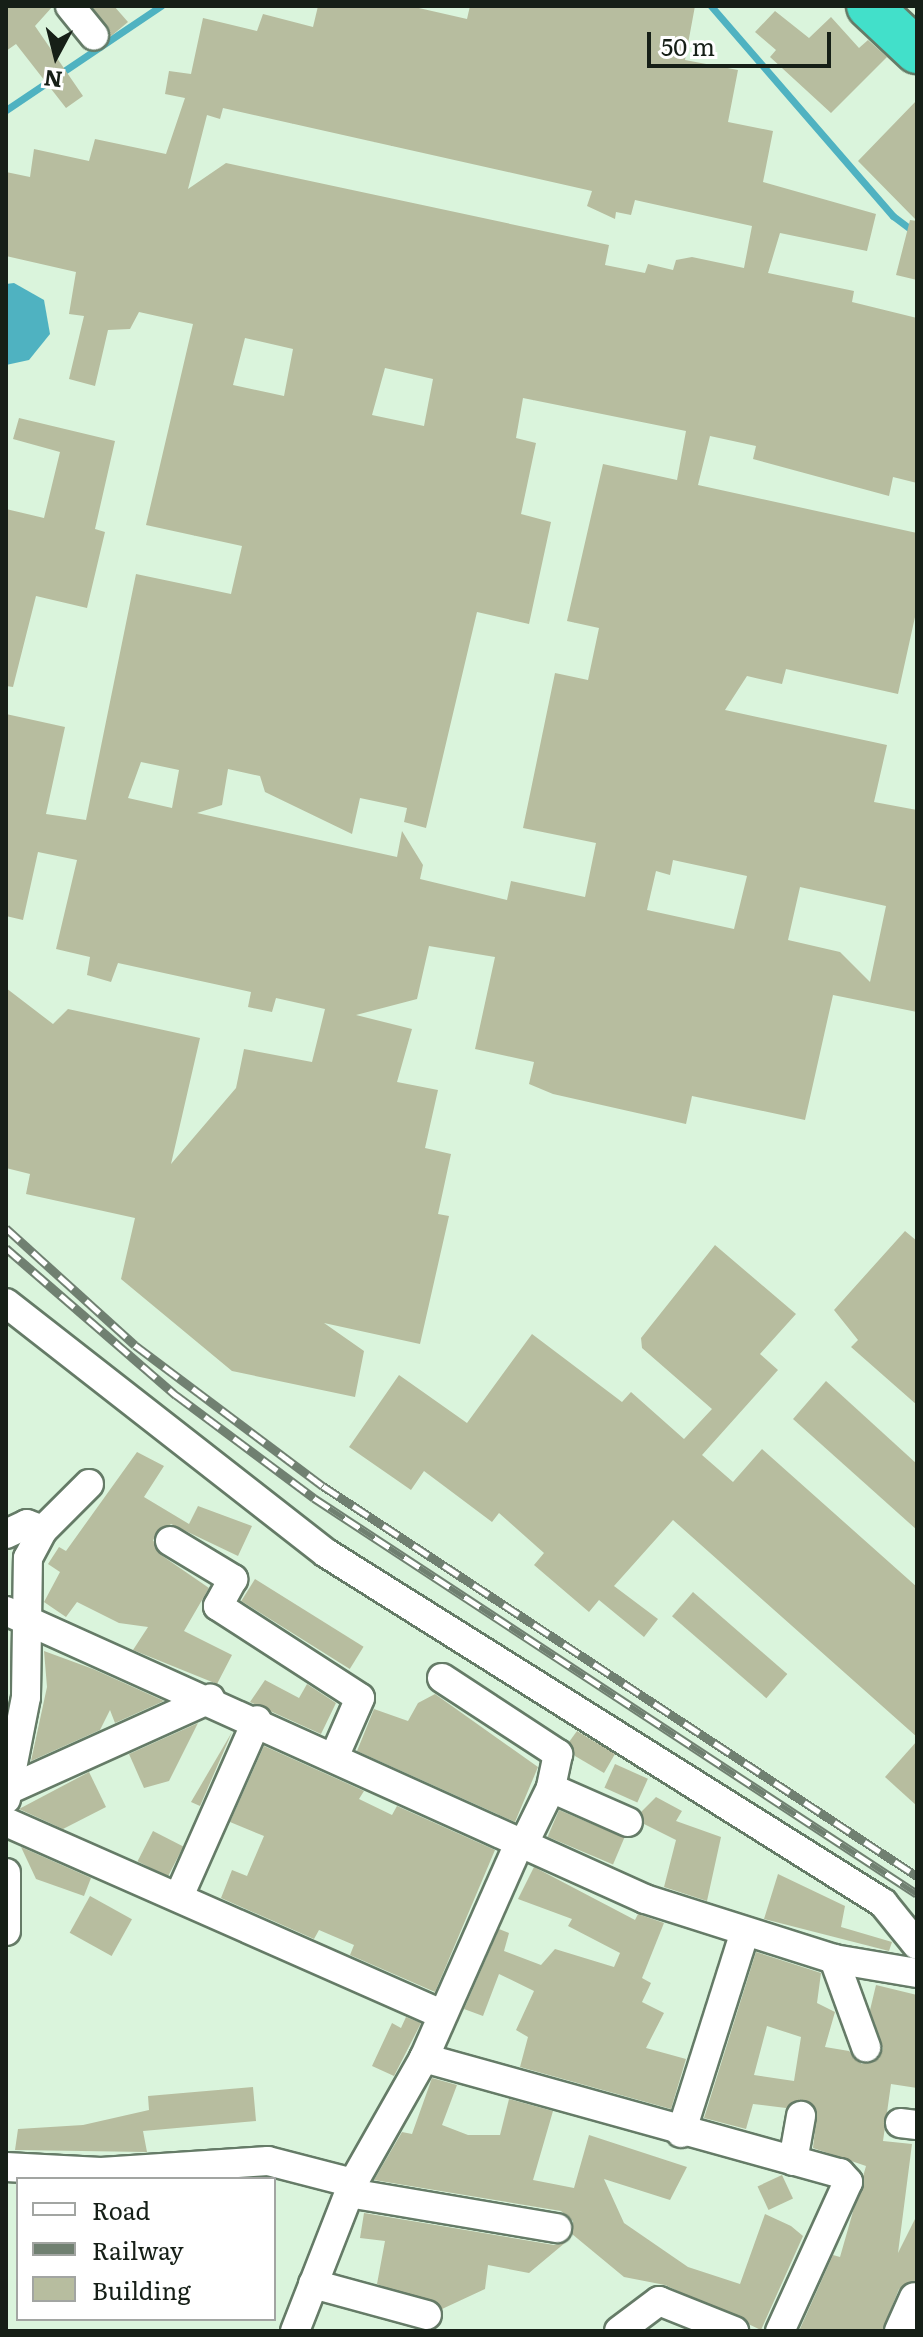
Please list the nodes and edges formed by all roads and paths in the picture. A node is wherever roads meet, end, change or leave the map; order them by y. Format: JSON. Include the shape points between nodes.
{"nodes":[{"id":1,"x":70,"y":6,"type":"edge"},
{"id":2,"x":869,"y":6,"type":"edge"},
{"id":3,"x":94,"y":36,"type":"dead end"},
{"id":4,"x":917,"y":51,"type":"edge"},
{"id":5,"x":6,"y":1303,"type":"edge"},
{"id":6,"x":89,"y":1484,"type":"dead end"},
{"id":7,"x":43,"y":1530,"type":"junction"},
{"id":8,"x":6,"y":1534,"type":"edge"},
{"id":9,"x":170,"y":1541,"type":"dead end"},
{"id":10,"x":6,"y":1611,"type":"edge"},
{"id":11,"x":33,"y":1624,"type":"junction"},
{"id":12,"x":442,"y":1678,"type":"dead end"},
{"id":13,"x":210,"y":1699,"type":"junction"},
{"id":14,"x":257,"y":1720,"type":"junction"},
{"id":15,"x":335,"y":1755,"type":"junction"},
{"id":16,"x":551,"y":1788,"type":"junction"},
{"id":17,"x":7,"y":1794,"type":"edge"},
{"id":18,"x":6,"y":1822,"type":"edge"},
{"id":19,"x":628,"y":1822,"type":"dead end"},
{"id":20,"x":522,"y":1842,"type":"junction"},
{"id":21,"x":6,"y":1873,"type":"edge"},
{"id":22,"x":180,"y":1894,"type":"junction"},
{"id":23,"x":6,"y":1931,"type":"edge"},
{"id":24,"x":744,"y":1934,"type":"junction"},
{"id":25,"x":917,"y":1945,"type":"edge"},
{"id":26,"x":834,"y":1959,"type":"junction"},
{"id":27,"x":917,"y":1973,"type":"edge"},
{"id":28,"x":442,"y":2014,"type":"junction"},
{"id":29,"x":866,"y":2047,"type":"dead end"},
{"id":30,"x":424,"y":2058,"type":"junction"},
{"id":31,"x":801,"y":2116,"type":"dead end"},
{"id":32,"x":681,"y":2133,"type":"junction"},
{"id":33,"x":793,"y":2161,"type":"junction"},
{"id":34,"x":6,"y":2167,"type":"edge"},
{"id":35,"x":351,"y":2188,"type":"junction"},
{"id":36,"x":557,"y":2228,"type":"dead end"},
{"id":37,"x":313,"y":2284,"type":"junction"},
{"id":38,"x":914,"y":2297,"type":"dead end"},
{"id":39,"x":427,"y":2315,"type":"dead end"},
{"id":40,"x":295,"y":2331,"type":"edge"},
{"id":41,"x":619,"y":2331,"type":"edge"},
{"id":42,"x":734,"y":2331,"type":"edge"},
{"id":43,"x":780,"y":2331,"type":"edge"},
{"id":44,"x":899,"y":2331,"type":"edge"}],
"edges":[{"from":1,"to":3,"type":"street"},
{"from":2,"to":4,"type":"highway"},
{"from":5,"to":25,"type":"street","via":[[326,1553],[883,1903]]},
{"from":6,"to":7,"type":"street"},
{"from":7,"to":8,"type":"street","via":[[27,1524]]},
{"from":7,"to":11,"type":"street","via":[[28,1558]]},
{"from":9,"to":15,"type":"street","via":[[233,1579],[218,1606],[327,1664],[360,1698]]},
{"from":10,"to":11,"type":"street"},
{"from":11,"to":13,"type":"street"},
{"from":11,"to":17,"type":"street"},
{"from":12,"to":16,"type":"street","via":[[558,1754]]},
{"from":13,"to":14,"type":"street"},
{"from":13,"to":17,"type":"street"},
{"from":14,"to":15,"type":"street"},
{"from":14,"to":22,"type":"street"},
{"from":15,"to":20,"type":"street"},
{"from":16,"to":19,"type":"street"},
{"from":16,"to":20,"type":"street"},
{"from":18,"to":22,"type":"street"},
{"from":20,"to":24,"type":"street","via":[[645,1899]]},
{"from":20,"to":28,"type":"street"},
{"from":21,"to":23,"type":"street"},
{"from":22,"to":28,"type":"street"},
{"from":24,"to":26,"type":"street"},
{"from":24,"to":32,"type":"street"},
{"from":26,"to":27,"type":"street"},
{"from":26,"to":29,"type":"street"},
{"from":28,"to":30,"type":"street"},
{"from":30,"to":32,"type":"street"},
{"from":30,"to":35,"type":"street"},
{"from":31,"to":33,"type":"street"},
{"from":32,"to":33,"type":"street"},
{"from":33,"to":43,"type":"street","via":[[848,2182]]},
{"from":34,"to":35,"type":"street","via":[[101,2172],[268,2161]]},
{"from":35,"to":36,"type":"street"},
{"from":35,"to":37,"type":"street"},
{"from":37,"to":39,"type":"street"},
{"from":37,"to":40,"type":"street"},
{"from":38,"to":44,"type":"street"},
{"from":41,"to":42,"type":"street","via":[[659,2301]]}]}
